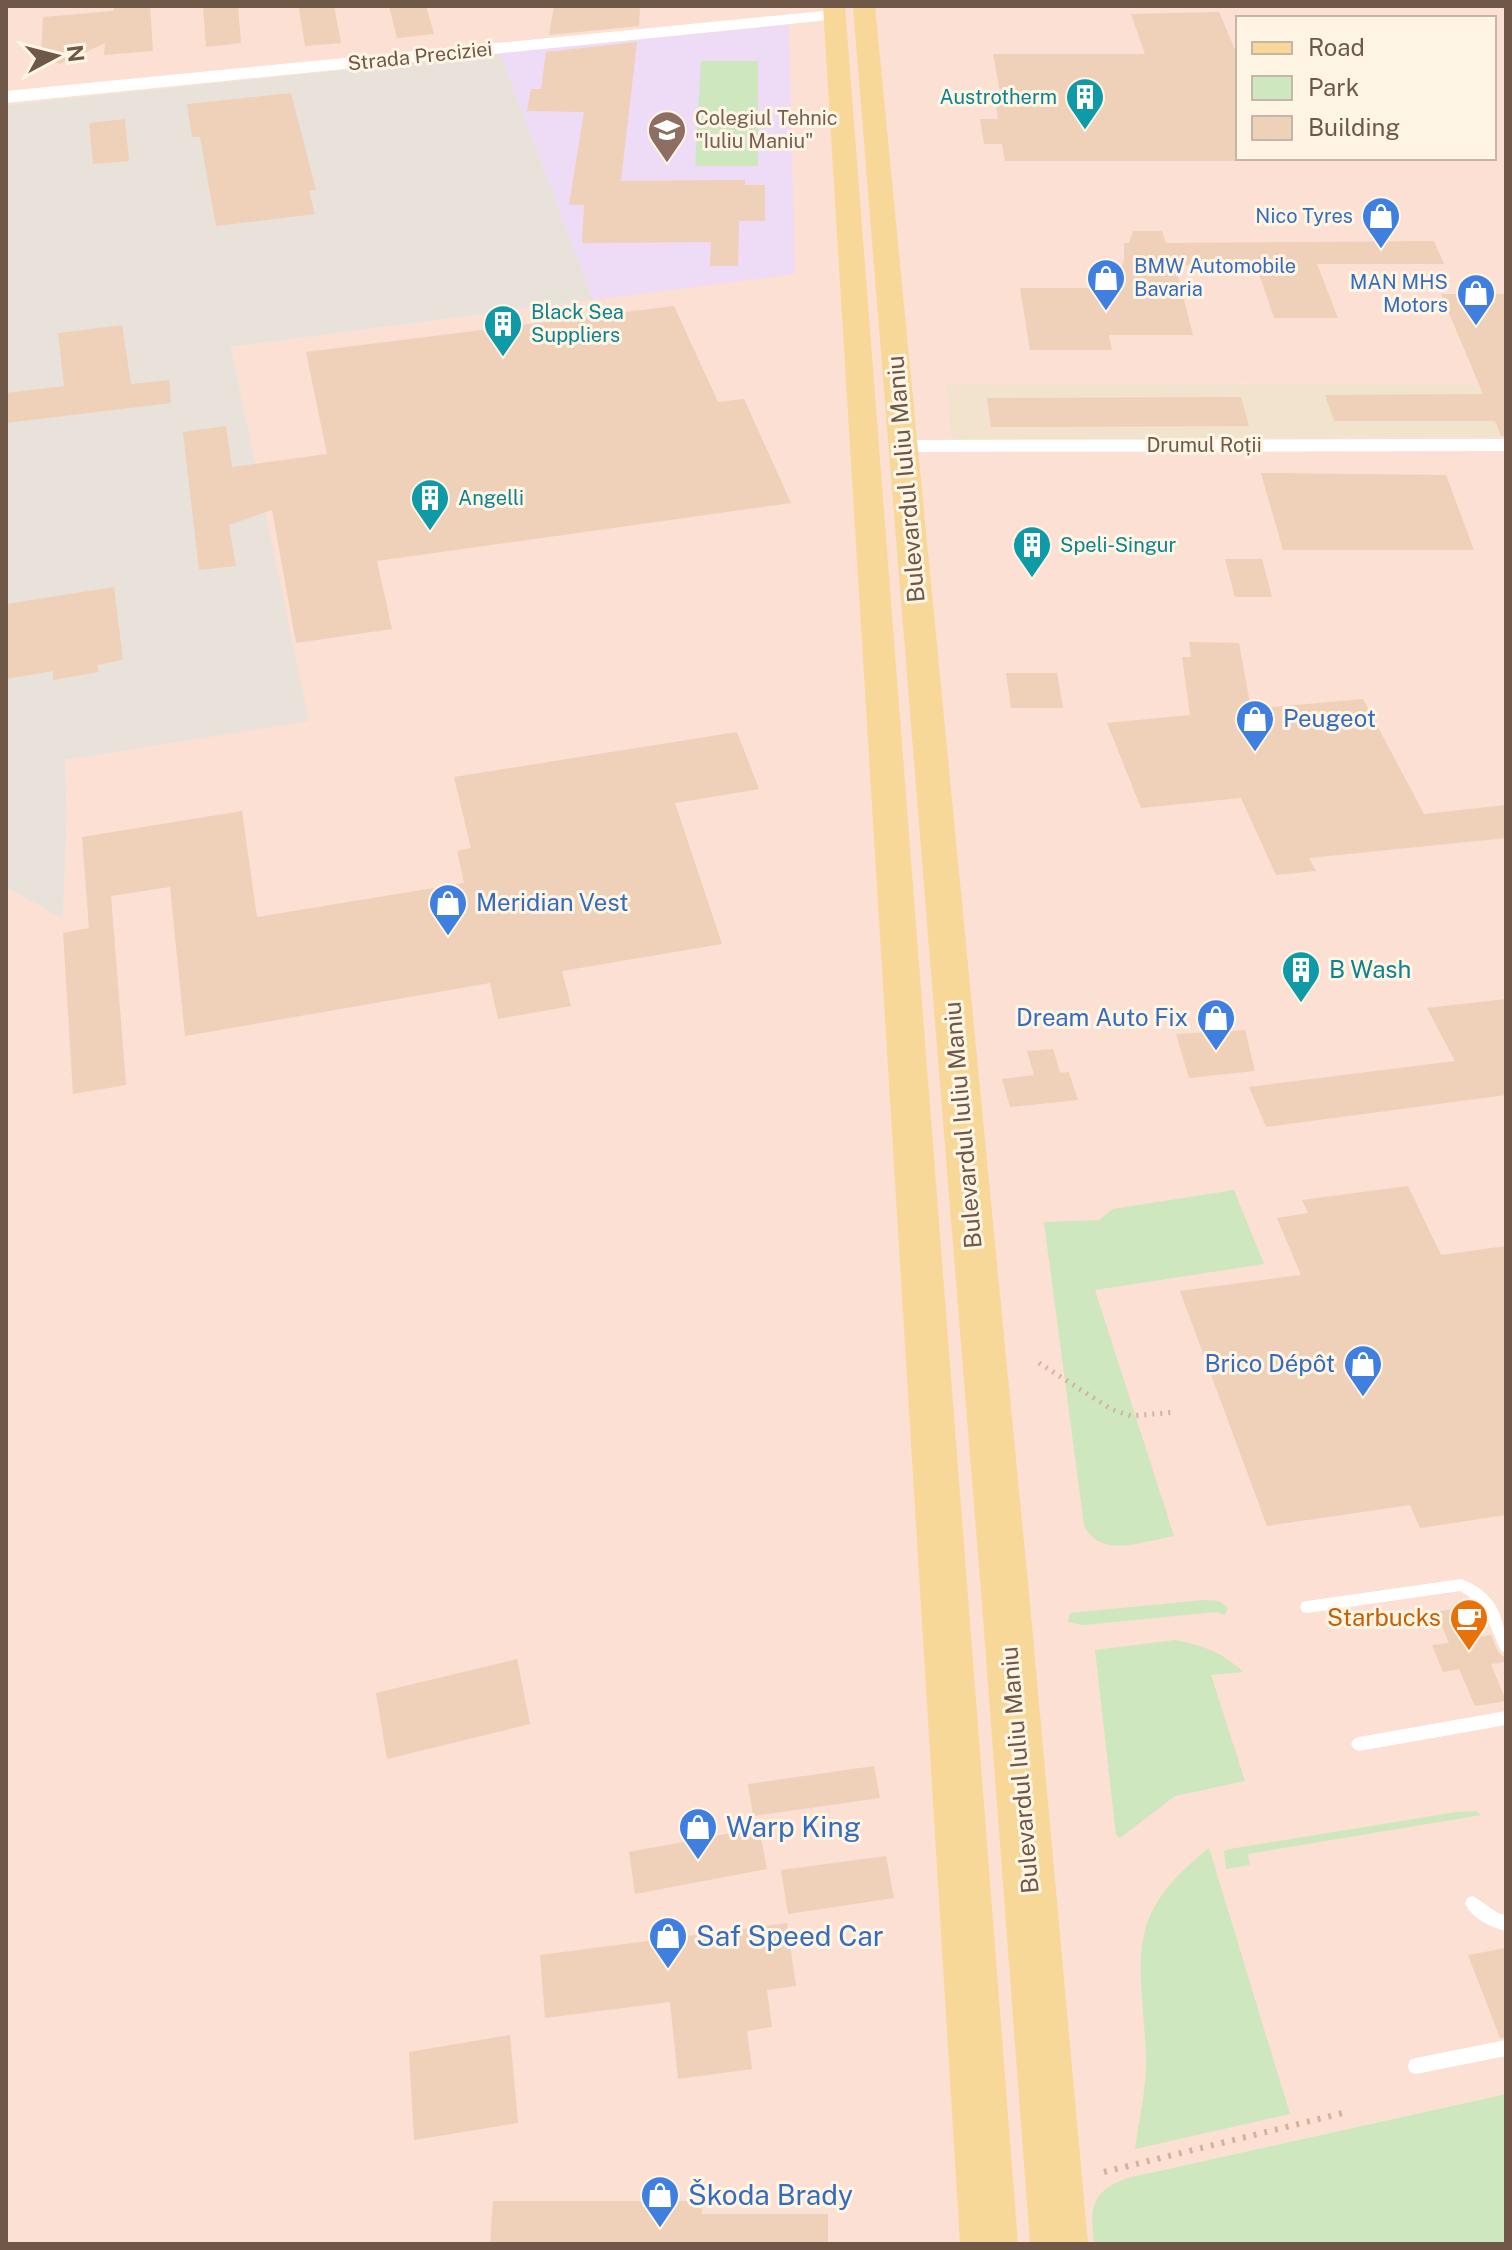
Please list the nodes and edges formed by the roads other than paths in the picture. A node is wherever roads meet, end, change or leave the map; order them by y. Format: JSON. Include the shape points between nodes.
{"nodes":[{"id":1,"x":864,"y":6,"type":"edge"},
{"id":2,"x":834,"y":10,"type":"edge"},
{"id":3,"x":6,"y":97,"type":"edge"},
{"id":4,"x":841,"y":111,"type":"junction"},
{"id":5,"x":879,"y":170,"type":"junction"},
{"id":6,"x":1506,"y":445,"type":"edge"},
{"id":7,"x":903,"y":446,"type":"junction"},
{"id":8,"x":901,"y":941,"type":"junction"},
{"id":9,"x":951,"y":998,"type":"junction"},
{"id":10,"x":1307,"y":1607,"type":"dead end"},
{"id":11,"x":1008,"y":1629,"type":"junction"},
{"id":12,"x":947,"y":1634,"type":"junction"},
{"id":13,"x":1506,"y":1646,"type":"edge"},
{"id":14,"x":1506,"y":1718,"type":"edge"},
{"id":15,"x":1359,"y":1744,"type":"dead end"},
{"id":16,"x":1473,"y":1904,"type":"dead end"},
{"id":17,"x":1506,"y":1923,"type":"edge"},
{"id":18,"x":1506,"y":2048,"type":"edge"},
{"id":19,"x":1416,"y":2066,"type":"dead end"},
{"id":20,"x":989,"y":2244,"type":"edge"},
{"id":21,"x":1059,"y":2244,"type":"edge"}],
"edges":[{"from":1,"to":5,"type":"main road","name":"Bulevardul Iuliu Maniu"},
{"from":2,"to":3,"type":"street","name":"Strada Preciziei"},
{"from":2,"to":4,"type":"main road","name":"Bulevardul Iuliu Maniu"},
{"from":4,"to":5,"type":"main road","via":[[858,113],[867,154]]},
{"from":4,"to":8,"type":"main road","name":"Bulevardul Iuliu Maniu"},
{"from":5,"to":7,"type":"main road","name":"Bulevardul Iuliu Maniu"},
{"from":6,"to":7,"type":"street","name":"Drumul Roții"},
{"from":7,"to":9,"type":"main road","name":"Bulevardul Iuliu Maniu"},
{"from":8,"to":9,"type":"main road","via":[[924,978]]},
{"from":8,"to":12,"type":"main road","name":"Bulevardul Iuliu Maniu"},
{"from":9,"to":11,"type":"main road","name":"Bulevardul Iuliu Maniu"},
{"from":10,"to":13,"type":"lane","via":[[1461,1585],[1481,1594]]},
{"from":11,"to":12,"type":"main road"},
{"from":11,"to":21,"type":"main road","name":"Bulevardul Iuliu Maniu"},
{"from":12,"to":20,"type":"main road","name":"Bulevardul Iuliu Maniu"},
{"from":14,"to":15,"type":"lane"},
{"from":16,"to":17,"type":"lane"},
{"from":18,"to":19,"type":"lane"}]}
